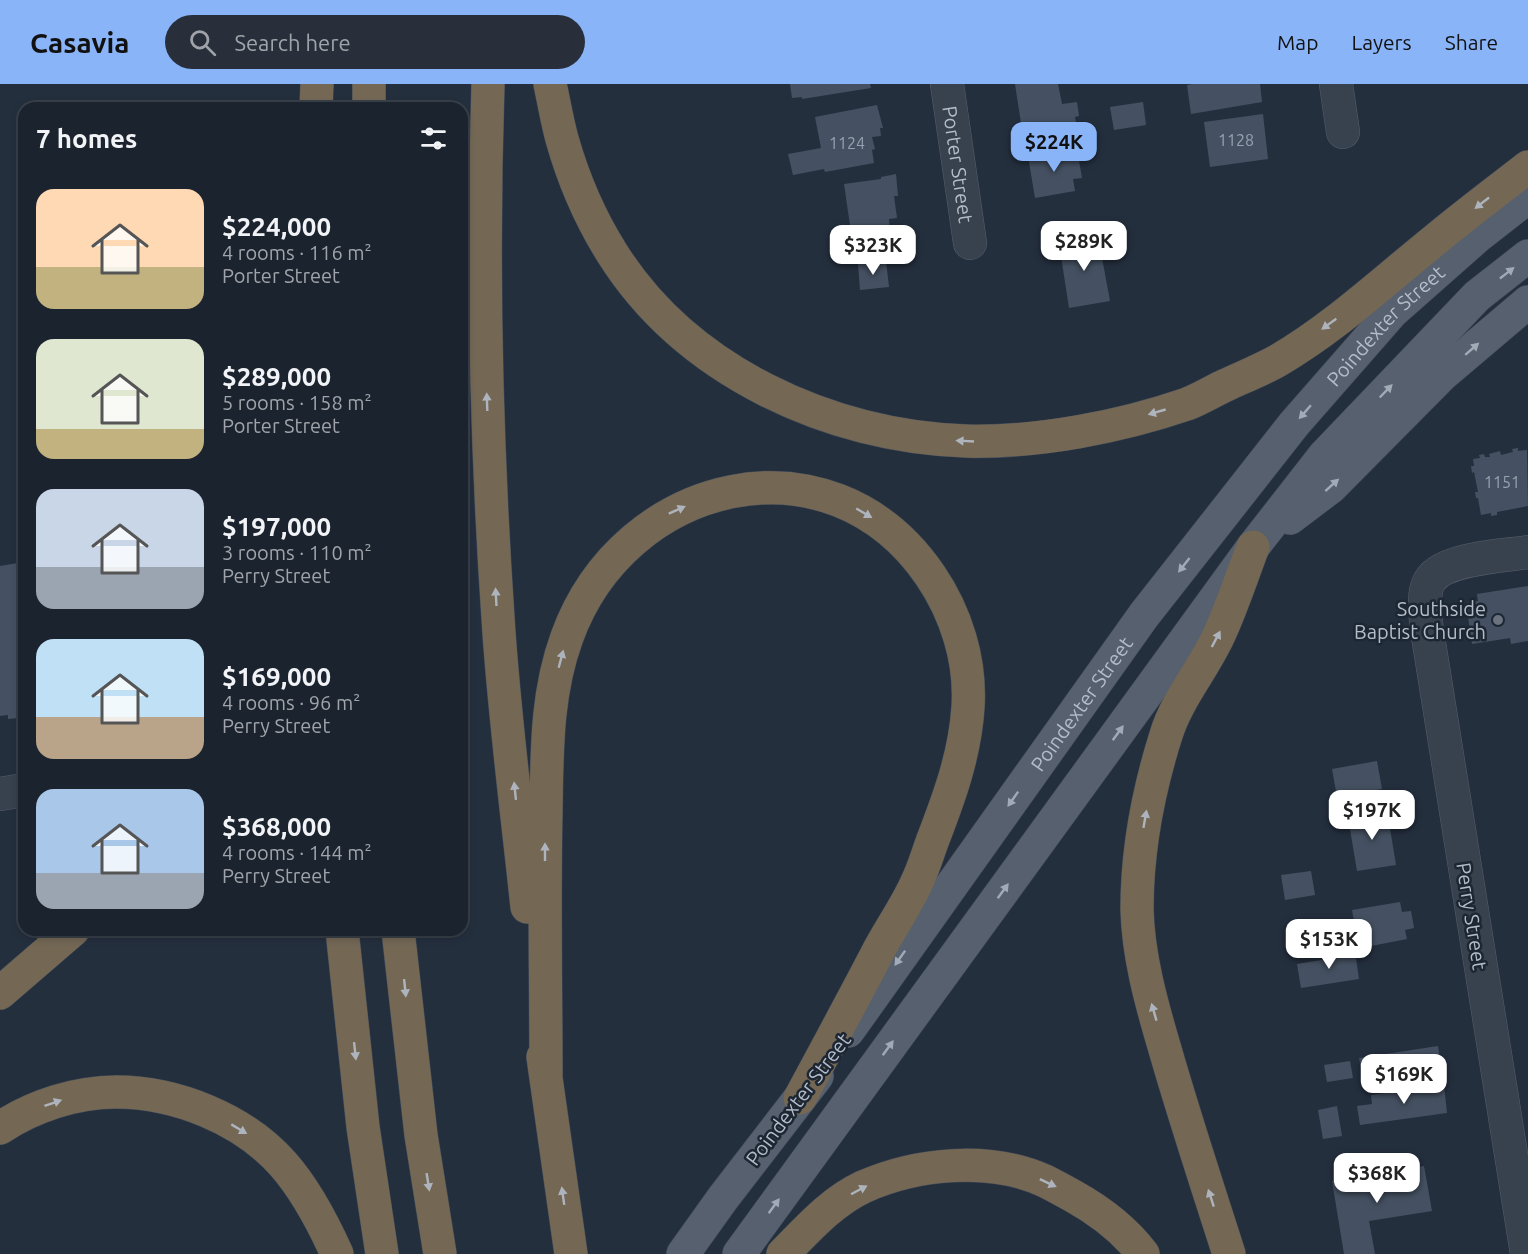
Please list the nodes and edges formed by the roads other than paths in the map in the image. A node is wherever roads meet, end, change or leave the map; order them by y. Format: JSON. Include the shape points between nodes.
{"nodes":[{"id":1,"x":317,"y":84,"type":"edge"},
{"id":2,"x":369,"y":84,"type":"edge"},
{"id":3,"x":488,"y":84,"type":"edge"},
{"id":4,"x":550,"y":84,"type":"edge"},
{"id":5,"x":947,"y":84,"type":"edge"},
{"id":6,"x":1336,"y":84,"type":"edge"},
{"id":7,"x":316,"y":102,"type":"edge"},
{"id":8,"x":369,"y":102,"type":"edge"},
{"id":9,"x":1343,"y":132,"type":"dead end"},
{"id":10,"x":1528,"y":167,"type":"edge"},
{"id":11,"x":1528,"y":197,"type":"edge"},
{"id":12,"x":970,"y":243,"type":"dead end"},
{"id":13,"x":1528,"y":256,"type":"edge"},
{"id":14,"x":1528,"y":302,"type":"edge"},
{"id":15,"x":1253,"y":547,"type":"junction"},
{"id":16,"x":1528,"y":552,"type":"edge"},
{"id":17,"x":18,"y":791,"type":"edge"},
{"id":18,"x":0,"y":794,"type":"edge"},
{"id":19,"x":66,"y":936,"type":"edge"},
{"id":20,"x":343,"y":936,"type":"edge"},
{"id":21,"x":399,"y":936,"type":"edge"},
{"id":22,"x":0,"y":993,"type":"edge"},
{"id":23,"x":546,"y":1079,"type":"junction"},
{"id":24,"x":800,"y":1098,"type":"junction"},
{"id":25,"x":0,"y":1128,"type":"edge"},
{"id":26,"x":337,"y":1254,"type":"edge"},
{"id":27,"x":382,"y":1254,"type":"edge"},
{"id":28,"x":440,"y":1254,"type":"edge"},
{"id":29,"x":571,"y":1254,"type":"edge"},
{"id":30,"x":683,"y":1254,"type":"edge"},
{"id":31,"x":739,"y":1254,"type":"edge"},
{"id":32,"x":783,"y":1254,"type":"edge"},
{"id":33,"x":1143,"y":1254,"type":"edge"},
{"id":34,"x":1228,"y":1254,"type":"edge"},
{"id":35,"x":1527,"y":1254,"type":"edge"}],
"edges":[{"from":1,"to":7,"type":"highway"},
{"from":2,"to":8,"type":"highway"},
{"from":23,"to":3,"type":"highway","one_way":true,"via":[[498,621],[491,508],[484,316]]},
{"from":10,"to":4,"type":"highway","one_way":true,"via":[[1353,306],[1276,361],[1188,404],[1108,426],[1048,436],[964,441],[890,433],[784,400],[708,354],[677,330],[640,292],[592,216],[562,139]]},
{"from":5,"to":12,"type":"street","name":"Porter Street"},
{"from":6,"to":9,"type":"street"},
{"from":11,"to":24,"type":"main road","name":"Poindexter Street","one_way":true,"via":[[1392,312],[1294,424],[1144,615]]},
{"from":15,"to":13,"type":"main road","one_way":true,"via":[[1324,456],[1477,296]]},
{"from":15,"to":14,"type":"main road","one_way":true,"via":[[1331,487],[1442,375]]},
{"from":31,"to":15,"type":"main road","one_way":true},
{"from":34,"to":15,"type":"highway","one_way":true,"via":[[1150,998],[1137,910],[1141,842],[1151,787],[1167,733],[1182,697],[1219,636]]},
{"from":16,"to":35,"type":"street","name":"Perry Street","via":[[1444,568],[1431,579],[1426,590],[1426,624]]},
{"from":17,"to":18,"type":"street"},
{"from":19,"to":22,"type":"highway"},
{"from":20,"to":27,"type":"highway","one_way":true,"via":[[363,1127]]},
{"from":21,"to":28,"type":"highway","one_way":true,"via":[[421,1135]]},
{"from":23,"to":24,"type":"highway","one_way":true,"via":[[548,719],[566,638],[604,568],[645,529],[707,497],[747,489],[792,489],[811,492],[868,514],[898,537],[919,560],[942,592],[954,619],[964,651],[968,703],[963,750],[916,884]]},
{"from":29,"to":23,"type":"highway","one_way":true},
{"from":24,"to":30,"type":"main road","name":"Poindexter Street"},
{"from":25,"to":26,"type":"highway","one_way":true,"via":[[62,1100],[117,1092],[157,1096],[198,1108],[255,1138],[283,1164],[321,1219]]},
{"from":32,"to":33,"type":"highway","one_way":true,"via":[[832,1206],[862,1188],[924,1168],[980,1166],[1044,1180],[1100,1211]]}]}
